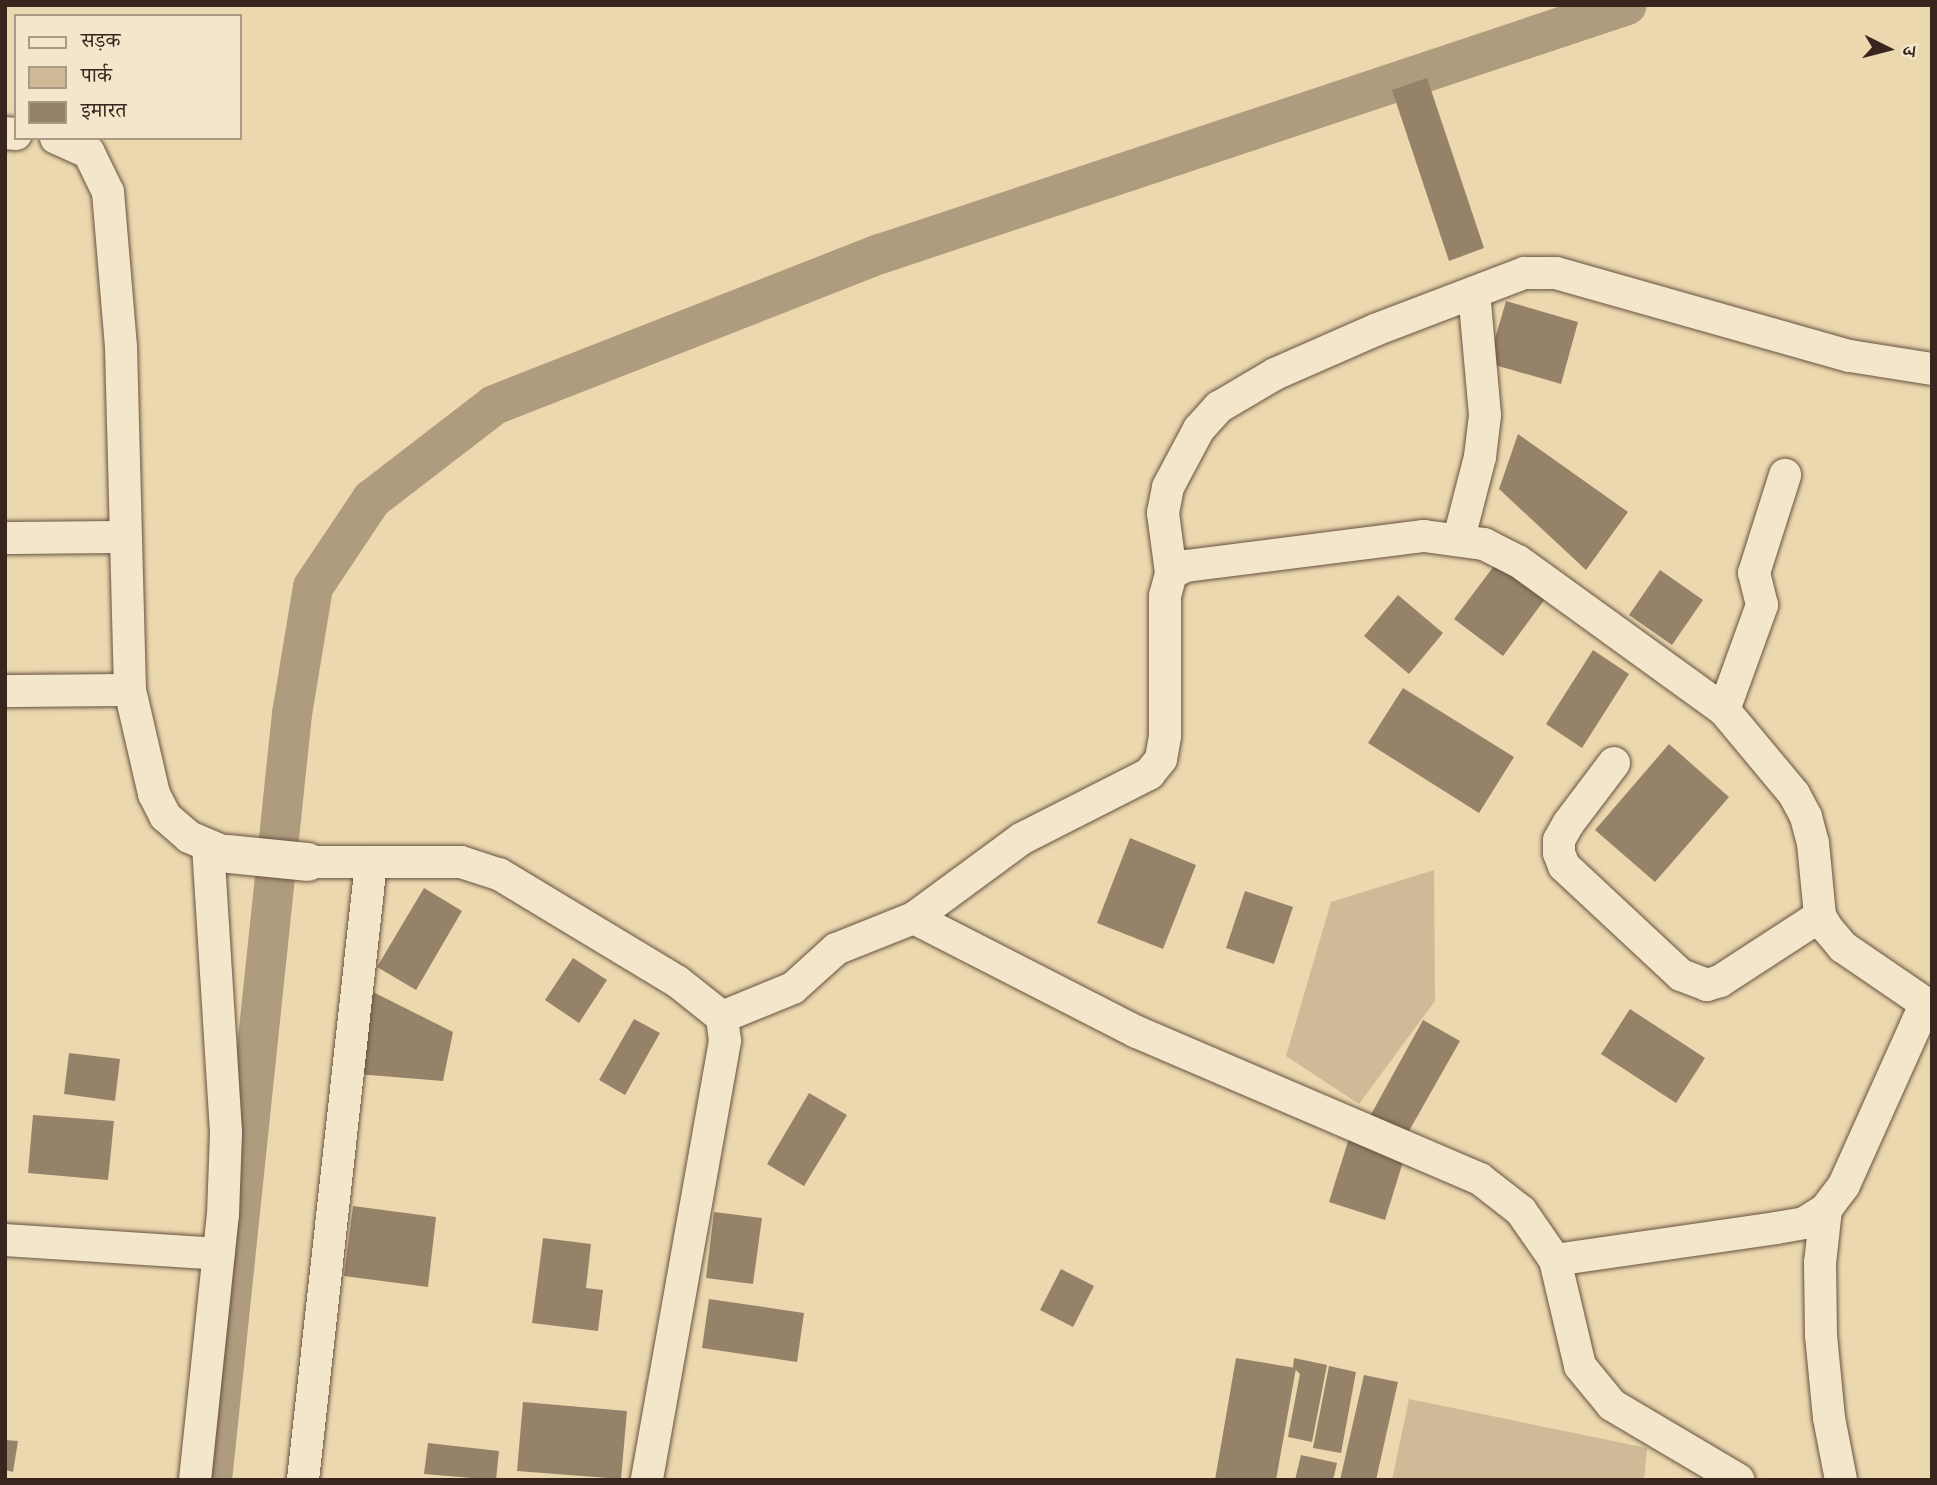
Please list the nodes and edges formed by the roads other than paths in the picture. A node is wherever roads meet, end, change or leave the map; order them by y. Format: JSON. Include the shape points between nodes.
{"nodes":[{"id":1,"x":60,"y":140,"type":"edge"},
{"id":2,"x":1474,"y":292,"type":"junction"},
{"id":3,"x":1932,"y":369,"type":"edge"},
{"id":4,"x":1785,"y":475,"type":"dead end"},
{"id":5,"x":123,"y":537,"type":"junction"},
{"id":6,"x":5,"y":538,"type":"edge"},
{"id":7,"x":1459,"y":538,"type":"junction"},
{"id":8,"x":1171,"y":573,"type":"junction"},
{"id":9,"x":130,"y":690,"type":"junction"},
{"id":10,"x":5,"y":691,"type":"edge"},
{"id":11,"x":1724,"y":710,"type":"junction"},
{"id":12,"x":1614,"y":763,"type":"dead end"},
{"id":13,"x":218,"y":851,"type":"junction"},
{"id":14,"x":307,"y":862,"type":"joint"},
{"id":15,"x":371,"y":863,"type":"junction"},
{"id":16,"x":1820,"y":916,"type":"junction"},
{"id":17,"x":914,"y":918,"type":"junction"},
{"id":18,"x":1928,"y":1007,"type":"edge"},
{"id":19,"x":722,"y":1017,"type":"junction"},
{"id":20,"x":1826,"y":1209,"type":"junction"},
{"id":21,"x":5,"y":1240,"type":"edge"},
{"id":22,"x":219,"y":1254,"type":"junction"},
{"id":23,"x":1555,"y":1260,"type":"junction"},
{"id":24,"x":195,"y":1480,"type":"edge"},
{"id":25,"x":303,"y":1480,"type":"edge"},
{"id":26,"x":647,"y":1480,"type":"edge"},
{"id":27,"x":1739,"y":1480,"type":"edge"},
{"id":28,"x":1841,"y":1480,"type":"edge"}],
"edges":[{"from":1,"to":5,"type":"street","via":[[89,153],[108,191],[121,347]]},
{"from":2,"to":3,"type":"street","via":[[1524,272],[1556,273],[1850,356]]},
{"from":2,"to":7,"type":"street","via":[[1485,415],[1480,457]]},
{"from":2,"to":8,"type":"street","via":[[1275,374],[1219,407],[1199,429],[1168,487],[1163,513]]},
{"from":4,"to":11,"type":"street","via":[[1754,573],[1762,605]]},
{"from":5,"to":6,"type":"street"},
{"from":5,"to":9,"type":"street"},
{"from":7,"to":8,"type":"street","via":[[1424,536],[1186,566]]},
{"from":7,"to":11,"type":"street","via":[[1518,561]]},
{"from":8,"to":17,"type":"street","via":[[1165,596],[1161,759],[1149,774],[1021,838]]},
{"from":9,"to":10,"type":"street"},
{"from":9,"to":13,"type":"street","via":[[154,794],[165,816]]},
{"from":11,"to":16,"type":"street","via":[[1794,794],[1805,817],[1813,844]]},
{"from":12,"to":16,"type":"street","via":[[1568,824],[1559,839],[1559,853],[1564,866],[1681,975],[1707,985],[1720,981]]},
{"from":13,"to":14,"type":"street"},
{"from":13,"to":22,"type":"street","via":[[226,1132]]},
{"from":14,"to":15,"type":"street"},
{"from":15,"to":19,"type":"street","via":[[461,862],[499,874],[678,982]]},
{"from":15,"to":25,"type":"street"},
{"from":16,"to":18,"type":"street","via":[[1843,947]]},
{"from":17,"to":19,"type":"street","via":[[856,937],[836,948],[793,988]]},
{"from":17,"to":23,"type":"street","via":[[1148,1037],[1480,1179],[1521,1211]]},
{"from":18,"to":20,"type":"street","via":[[1843,1185]]},
{"from":19,"to":26,"type":"street","via":[[725,1041]]},
{"from":20,"to":23,"type":"street","via":[[1804,1223]]},
{"from":20,"to":28,"type":"street","via":[[1820,1262],[1821,1335]]},
{"from":21,"to":22,"type":"street"},
{"from":22,"to":24,"type":"street"},
{"from":23,"to":27,"type":"street","via":[[1580,1366],[1612,1405]]}]}
